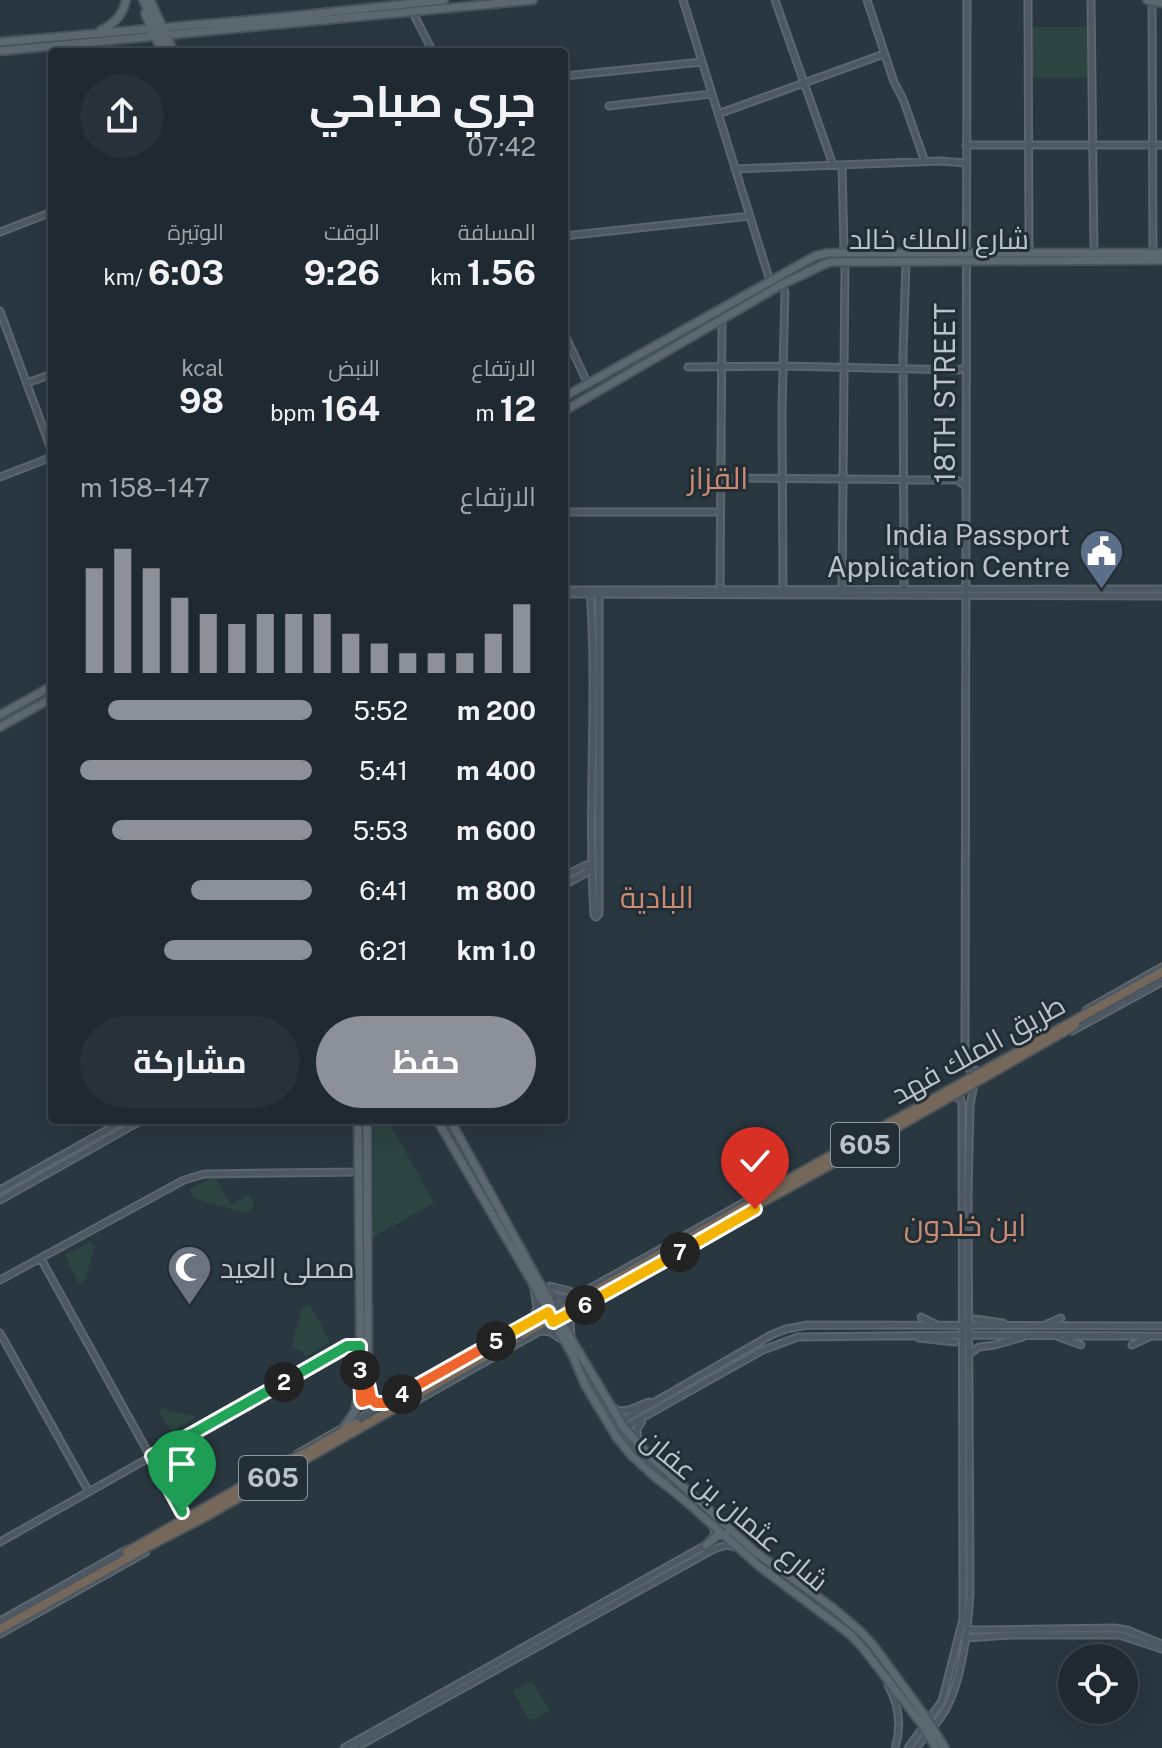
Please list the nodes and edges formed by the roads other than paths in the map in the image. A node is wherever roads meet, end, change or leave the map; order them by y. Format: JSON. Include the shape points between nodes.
{"nodes":[{"id":1,"x":128,"y":0,"type":"edge"},
{"id":2,"x":141,"y":0,"type":"edge"},
{"id":3,"x":150,"y":0,"type":"edge"},
{"id":4,"x":444,"y":0,"type":"edge"},
{"id":5,"x":533,"y":0,"type":"edge"},
{"id":6,"x":683,"y":0,"type":"edge"},
{"id":7,"x":775,"y":0,"type":"edge"},
{"id":8,"x":867,"y":0,"type":"edge"},
{"id":9,"x":967,"y":0,"type":"edge"},
{"id":10,"x":1028,"y":0,"type":"edge"},
{"id":11,"x":1091,"y":0,"type":"edge"},
{"id":12,"x":1150,"y":1,"type":"edge"},
{"id":13,"x":1162,"y":3,"type":"edge"},
{"id":14,"x":413,"y":13,"type":"junction"},
{"id":15,"x":108,"y":31,"type":"junction"},
{"id":16,"x":159,"y":31,"type":"junction"},
{"id":17,"x":93,"y":33,"type":"junction"},
{"id":18,"x":0,"y":42,"type":"edge"},
{"id":19,"x":166,"y":48,"type":"edge"},
{"id":20,"x":431,"y":48,"type":"edge"},
{"id":21,"x":0,"y":51,"type":"edge"},
{"id":22,"x":884,"y":54,"type":"junction"},
{"id":23,"x":702,"y":62,"type":"junction"},
{"id":24,"x":568,"y":76,"type":"edge"},
{"id":25,"x":804,"y":83,"type":"junction"},
{"id":26,"x":711,"y":94,"type":"junction"},
{"id":27,"x":609,"y":106,"type":"dead end"},
{"id":28,"x":718,"y":114,"type":"junction"},
{"id":29,"x":966,"y":145,"type":"junction"},
{"id":30,"x":1153,"y":145,"type":"junction"},
{"id":31,"x":1162,"y":145,"type":"edge"},
{"id":32,"x":1029,"y":146,"type":"junction"},
{"id":33,"x":1093,"y":146,"type":"junction"},
{"id":34,"x":925,"y":162,"type":"junction"},
{"id":35,"x":966,"y":163,"type":"junction"},
{"id":36,"x":833,"y":165,"type":"junction"},
{"id":37,"x":842,"y":165,"type":"junction"},
{"id":38,"x":735,"y":169,"type":"junction"},
{"id":39,"x":48,"y":214,"type":"edge"},
{"id":40,"x":750,"y":216,"type":"junction"},
{"id":41,"x":0,"y":232,"type":"edge"},
{"id":42,"x":568,"y":236,"type":"edge"},
{"id":43,"x":1157,"y":253,"type":"edge"},
{"id":44,"x":1029,"y":254,"type":"junction"},
{"id":45,"x":1094,"y":254,"type":"junction"},
{"id":46,"x":844,"y":257,"type":"junction"},
{"id":47,"x":966,"y":257,"type":"junction"},
{"id":48,"x":1162,"y":260,"type":"edge"},
{"id":49,"x":906,"y":262,"type":"junction"},
{"id":50,"x":770,"y":281,"type":"junction"},
{"id":51,"x":781,"y":285,"type":"junction"},
{"id":52,"x":0,"y":311,"type":"edge"},
{"id":53,"x":722,"y":320,"type":"junction"},
{"id":54,"x":568,"y":342,"type":"edge"},
{"id":55,"x":784,"y":366,"type":"junction"},
{"id":56,"x":688,"y":367,"type":"dead end"},
{"id":57,"x":720,"y":367,"type":"junction"},
{"id":58,"x":965,"y":367,"type":"junction"},
{"id":59,"x":843,"y":368,"type":"junction"},
{"id":60,"x":904,"y":370,"type":"junction"},
{"id":61,"x":48,"y":375,"type":"edge"},
{"id":62,"x":27,"y":383,"type":"junction"},
{"id":63,"x":588,"y":384,"type":"junction"},
{"id":64,"x":568,"y":395,"type":"edge"},
{"id":65,"x":568,"y":409,"type":"edge"},
{"id":66,"x":48,"y":443,"type":"edge"},
{"id":67,"x":48,"y":456,"type":"edge"},
{"id":68,"x":0,"y":477,"type":"edge"},
{"id":69,"x":720,"y":478,"type":"junction"},
{"id":70,"x":784,"y":479,"type":"junction"},
{"id":71,"x":842,"y":479,"type":"junction"},
{"id":72,"x":904,"y":480,"type":"junction"},
{"id":73,"x":965,"y":486,"type":"junction"},
{"id":74,"x":568,"y":512,"type":"edge"},
{"id":75,"x":720,"y":512,"type":"junction"},
{"id":76,"x":783,"y":588,"type":"junction"},
{"id":77,"x":1162,"y":589,"type":"edge"},
{"id":78,"x":720,"y":590,"type":"junction"},
{"id":79,"x":842,"y":590,"type":"junction"},
{"id":80,"x":904,"y":590,"type":"junction"},
{"id":81,"x":568,"y":592,"type":"edge"},
{"id":82,"x":590,"y":592,"type":"junction"},
{"id":83,"x":599,"y":592,"type":"junction"},
{"id":84,"x":965,"y":593,"type":"junction"},
{"id":85,"x":831,"y":595,"type":"junction"},
{"id":86,"x":1162,"y":596,"type":"edge"},
{"id":87,"x":48,"y":688,"type":"edge"},
{"id":88,"x":48,"y":700,"type":"edge"},
{"id":89,"x":0,"y":715,"type":"edge"},
{"id":90,"x":0,"y":727,"type":"edge"},
{"id":91,"x":591,"y":866,"type":"junction"},
{"id":92,"x":568,"y":874,"type":"edge"},
{"id":93,"x":568,"y":883,"type":"edge"},
{"id":94,"x":1162,"y":974,"type":"edge"},
{"id":95,"x":981,"y":1071,"type":"junction"},
{"id":96,"x":974,"y":1084,"type":"junction"},
{"id":97,"x":948,"y":1098,"type":"junction"},
{"id":98,"x":962,"y":1106,"type":"junction"},
{"id":99,"x":970,"y":1106,"type":"junction"},
{"id":100,"x":118,"y":1124,"type":"edge"},
{"id":101,"x":135,"y":1124,"type":"edge"},
{"id":102,"x":358,"y":1124,"type":"edge"},
{"id":103,"x":367,"y":1124,"type":"edge"},
{"id":104,"x":439,"y":1124,"type":"edge"},
{"id":105,"x":452,"y":1124,"type":"edge"},
{"id":106,"x":359,"y":1172,"type":"junction"},
{"id":107,"x":0,"y":1190,"type":"edge"},
{"id":108,"x":767,"y":1191,"type":"junction"},
{"id":109,"x":778,"y":1194,"type":"junction"},
{"id":110,"x":0,"y":1200,"type":"edge"},
{"id":111,"x":41,"y":1259,"type":"junction"},
{"id":112,"x":0,"y":1280,"type":"edge"},
{"id":113,"x":532,"y":1282,"type":"junction"},
{"id":114,"x":544,"y":1288,"type":"junction"},
{"id":115,"x":587,"y":1295,"type":"junction"},
{"id":116,"x":578,"y":1309,"type":"junction"},
{"id":117,"x":551,"y":1310,"type":"junction"},
{"id":118,"x":921,"y":1317,"type":"dead end"},
{"id":119,"x":1061,"y":1318,"type":"dead end"},
{"id":120,"x":975,"y":1319,"type":"dead end"},
{"id":121,"x":556,"y":1321,"type":"junction"},
{"id":122,"x":528,"y":1322,"type":"junction"},
{"id":123,"x":936,"y":1325,"type":"junction"},
{"id":124,"x":966,"y":1325,"type":"junction"},
{"id":125,"x":1046,"y":1325,"type":"junction"},
{"id":126,"x":1016,"y":1326,"type":"junction"},
{"id":127,"x":1162,"y":1326,"type":"edge"},
{"id":128,"x":514,"y":1331,"type":"junction"},
{"id":129,"x":536,"y":1332,"type":"junction"},
{"id":130,"x":0,"y":1333,"type":"edge"},
{"id":131,"x":906,"y":1335,"type":"junction"},
{"id":132,"x":966,"y":1335,"type":"junction"},
{"id":133,"x":1035,"y":1335,"type":"junction"},
{"id":134,"x":1055,"y":1335,"type":"junction"},
{"id":135,"x":1153,"y":1336,"type":"junction"},
{"id":136,"x":1162,"y":1336,"type":"edge"},
{"id":137,"x":519,"y":1340,"type":"junction"},
{"id":138,"x":955,"y":1342,"type":"dead end"},
{"id":139,"x":569,"y":1343,"type":"junction"},
{"id":140,"x":1081,"y":1345,"type":"dead end"},
{"id":141,"x":1132,"y":1345,"type":"dead end"},
{"id":142,"x":360,"y":1346,"type":"junction"},
{"id":143,"x":968,"y":1355,"type":"junction"},
{"id":144,"x":573,"y":1356,"type":"junction"},
{"id":145,"x":364,"y":1383,"type":"junction"},
{"id":146,"x":668,"y":1394,"type":"junction"},
{"id":147,"x":385,"y":1403,"type":"junction"},
{"id":148,"x":608,"y":1403,"type":"junction"},
{"id":149,"x":658,"y":1409,"type":"junction"},
{"id":150,"x":620,"y":1426,"type":"junction"},
{"id":151,"x":344,"y":1427,"type":"junction"},
{"id":152,"x":343,"y":1439,"type":"junction"},
{"id":153,"x":638,"y":1442,"type":"dead end"},
{"id":154,"x":152,"y":1456,"type":"junction"},
{"id":155,"x":287,"y":1461,"type":"junction"},
{"id":156,"x":89,"y":1492,"type":"junction"},
{"id":157,"x":682,"y":1498,"type":"junction"},
{"id":158,"x":194,"y":1513,"type":"junction"},
{"id":159,"x":707,"y":1520,"type":"junction"},
{"id":160,"x":723,"y":1534,"type":"junction"},
{"id":161,"x":739,"y":1538,"type":"junction"},
{"id":162,"x":0,"y":1542,"type":"edge"},
{"id":163,"x":705,"y":1550,"type":"junction"},
{"id":164,"x":742,"y":1551,"type":"junction"},
{"id":165,"x":0,"y":1627,"type":"edge"},
{"id":166,"x":842,"y":1627,"type":"junction"},
{"id":167,"x":968,"y":1628,"type":"junction"},
{"id":168,"x":965,"y":1638,"type":"junction"},
{"id":169,"x":1162,"y":1646,"type":"edge"},
{"id":170,"x":877,"y":1651,"type":"junction"},
{"id":171,"x":877,"y":1667,"type":"junction"},
{"id":172,"x":928,"y":1727,"type":"junction"},
{"id":173,"x":344,"y":1748,"type":"edge"},
{"id":174,"x":355,"y":1748,"type":"edge"},
{"id":175,"x":895,"y":1748,"type":"edge"},
{"id":176,"x":908,"y":1748,"type":"edge"},
{"id":177,"x":916,"y":1748,"type":"edge"},
{"id":178,"x":936,"y":1748,"type":"edge"},
{"id":179,"x":945,"y":1748,"type":"edge"}],
"edges":[{"from":1,"to":15,"type":"main road","via":[[126,15]]},
{"from":1,"to":17,"type":"main road","via":[[114,23]]},
{"from":2,"to":16,"type":"main road"},
{"from":3,"to":16,"type":"main road"},
{"from":4,"to":16,"type":"main road"},
{"from":5,"to":14,"type":"main road"},
{"from":6,"to":23,"type":"street"},
{"from":7,"to":25,"type":"street"},
{"from":8,"to":22,"type":"street"},
{"from":9,"to":29,"type":"street","name":"18TH STREET"},
{"from":10,"to":32,"type":"street"},
{"from":11,"to":33,"type":"street"},
{"from":12,"to":13,"type":"main road"},
{"from":12,"to":30,"type":"street"},
{"from":14,"to":16,"type":"main road"},
{"from":14,"to":20,"type":"street"},
{"from":15,"to":16,"type":"main road"},
{"from":15,"to":17,"type":"main road"},
{"from":16,"to":19,"type":"main road"},
{"from":16,"to":21,"type":"main road"},
{"from":17,"to":18,"type":"main road"},
{"from":22,"to":25,"type":"street"},
{"from":22,"to":34,"type":"street"},
{"from":23,"to":24,"type":"street"},
{"from":23,"to":26,"type":"street"},
{"from":25,"to":28,"type":"street"},
{"from":25,"to":36,"type":"street"},
{"from":26,"to":27,"type":"street"},
{"from":26,"to":28,"type":"street"},
{"from":28,"to":38,"type":"street"},
{"from":29,"to":32,"type":"street"},
{"from":29,"to":35,"type":"street","name":"18TH STREET"},
{"from":30,"to":31,"type":"street"},
{"from":30,"to":33,"type":"street"},
{"from":30,"to":43,"type":"street"},
{"from":32,"to":33,"type":"street"},
{"from":32,"to":44,"type":"street"},
{"from":33,"to":45,"type":"street"},
{"from":34,"to":35,"type":"street"},
{"from":34,"to":37,"type":"street"},
{"from":35,"to":47,"type":"street","name":"18TH STREET"},
{"from":36,"to":37,"type":"street"},
{"from":36,"to":38,"type":"street"},
{"from":37,"to":46,"type":"street"},
{"from":38,"to":40,"type":"street"},
{"from":39,"to":41,"type":"street"},
{"from":40,"to":42,"type":"street"},
{"from":40,"to":50,"type":"street"},
{"from":43,"to":45,"type":"main road","name":"شارع الملك خالد"},
{"from":44,"to":45,"type":"main road","name":"شارع الملك خالد"},
{"from":44,"to":47,"type":"main road","name":"شارع الملك خالد"},
{"from":46,"to":47,"type":"main road","name":"شارع الملك خالد"},
{"from":46,"to":49,"type":"main road","name":"شارع الملك خالد"},
{"from":46,"to":50,"type":"main road","name":"شارع الملك خالد","via":[[815,256]]},
{"from":46,"to":51,"type":"main road","name":"شارع الملك خالد"},
{"from":46,"to":59,"type":"street"},
{"from":47,"to":48,"type":"main road","name":"شارع الملك خالد"},
{"from":47,"to":49,"type":"main road","name":"شارع الملك خالد"},
{"from":47,"to":58,"type":"street","name":"18TH STREET"},
{"from":49,"to":60,"type":"street"},
{"from":50,"to":63,"type":"main road","name":"شارع الملك خالد"},
{"from":51,"to":53,"type":"main road","name":"شارع الملك خالد"},
{"from":51,"to":55,"type":"street"},
{"from":52,"to":62,"type":"street"},
{"from":53,"to":57,"type":"street"},
{"from":53,"to":65,"type":"main road","name":"شارع الملك خالد"},
{"from":54,"to":63,"type":"street"},
{"from":55,"to":57,"type":"street"},
{"from":55,"to":59,"type":"street"},
{"from":55,"to":70,"type":"street"},
{"from":56,"to":57,"type":"street"},
{"from":57,"to":69,"type":"street"},
{"from":58,"to":60,"type":"street"},
{"from":58,"to":73,"type":"street","name":"18TH STREET"},
{"from":59,"to":60,"type":"street"},
{"from":59,"to":71,"type":"street"},
{"from":60,"to":72,"type":"street"},
{"from":61,"to":62,"type":"street"},
{"from":62,"to":66,"type":"street"},
{"from":63,"to":64,"type":"main road","name":"شارع الملك خالد"},
{"from":67,"to":68,"type":"street"},
{"from":69,"to":70,"type":"street"},
{"from":69,"to":75,"type":"street"},
{"from":70,"to":71,"type":"street"},
{"from":70,"to":76,"type":"street"},
{"from":71,"to":72,"type":"street"},
{"from":71,"to":79,"type":"street"},
{"from":72,"to":73,"type":"street","via":[[957,480]]},
{"from":72,"to":80,"type":"street"},
{"from":73,"to":84,"type":"street","name":"18TH STREET"},
{"from":74,"to":75,"type":"street"},
{"from":75,"to":78,"type":"street"},
{"from":76,"to":78,"type":"street"},
{"from":76,"to":79,"type":"street"},
{"from":77,"to":84,"type":"street"},
{"from":78,"to":83,"type":"street"},
{"from":79,"to":80,"type":"street"},
{"from":79,"to":85,"type":"street"},
{"from":80,"to":84,"type":"street"},
{"from":81,"to":82,"type":"street"},
{"from":82,"to":83,"type":"street"},
{"from":82,"to":91,"type":"street"},
{"from":83,"to":85,"type":"street"},
{"from":83,"to":91,"type":"street","via":[[596,917]]},
{"from":84,"to":85,"type":"street"},
{"from":84,"to":86,"type":"street"},
{"from":84,"to":95,"type":"street","name":"18TH STREET","via":[[965,1062],[969,1069]]},
{"from":87,"to":89,"type":"main road"},
{"from":88,"to":90,"type":"main road"},
{"from":91,"to":92,"type":"street"},
{"from":91,"to":93,"type":"street"},
{"from":94,"to":95,"type":"highway","name":"طريق الملك فهد","number":"605"},
{"from":94,"to":96,"type":"highway","name":"طريق الملك فهد","number":"605"},
{"from":95,"to":108,"type":"highway","name":"طريق الملك فهد","number":"605"},
{"from":96,"to":97,"type":"highway","name":"طريق الملك فهد","number":"605"},
{"from":96,"to":99,"type":"street"},
{"from":97,"to":98,"type":"street","via":[[959,1098]]},
{"from":97,"to":109,"type":"highway","name":"طريق الملك فهد","number":"605"},
{"from":98,"to":99,"type":"street"},
{"from":98,"to":124,"type":"street"},
{"from":99,"to":124,"type":"street"},
{"from":100,"to":107,"type":"street"},
{"from":101,"to":110,"type":"street"},
{"from":102,"to":106,"type":"main road"},
{"from":103,"to":145,"type":"main road"},
{"from":104,"to":113,"type":"main road","name":"شارع عثمان بن عفان"},
{"from":105,"to":114,"type":"main road","name":"شارع عثمان بن عفان"},
{"from":106,"to":111,"type":"street","via":[[204,1174]]},
{"from":106,"to":142,"type":"main road"},
{"from":108,"to":109,"type":"highway","name":"طريق الملك فهد","number":"605","via":[[566,1309]]},
{"from":108,"to":115,"type":"street"},
{"from":109,"to":115,"type":"street"},
{"from":111,"to":112,"type":"street"},
{"from":111,"to":154,"type":"street"},
{"from":113,"to":117,"type":"main road","name":"شارع عثمان بن عفان"},
{"from":113,"to":122,"type":"street","via":[[537,1307]]},
{"from":114,"to":115,"type":"street","via":[[558,1298]]},
{"from":114,"to":117,"type":"main road","name":"شارع عثمان بن عفان"},
{"from":115,"to":116,"type":"street"},
{"from":115,"to":117,"type":"street"},
{"from":116,"to":121,"type":"street"},
{"from":116,"to":139,"type":"street","via":[[570,1322]]},
{"from":117,"to":121,"type":"main road","name":"شارع عثمان بن عفان"},
{"from":117,"to":122,"type":"street"},
{"from":118,"to":123,"type":"street"},
{"from":119,"to":125,"type":"street"},
{"from":120,"to":126,"type":"street"},
{"from":121,"to":129,"type":"street"},
{"from":121,"to":139,"type":"main road","name":"شارع عثمان بن عفان"},
{"from":122,"to":128,"type":"street"},
{"from":123,"to":124,"type":"street"},
{"from":123,"to":146,"type":"street","via":[[786,1329]]},
{"from":124,"to":126,"type":"street"},
{"from":124,"to":132,"type":"street"},
{"from":125,"to":126,"type":"street"},
{"from":125,"to":127,"type":"street"},
{"from":128,"to":137,"type":"street","bridge":true},
{"from":128,"to":147,"type":"street"},
{"from":129,"to":137,"type":"street"},
{"from":129,"to":139,"type":"street","via":[[554,1333]]},
{"from":130,"to":156,"type":"street"},
{"from":131,"to":132,"type":"street"},
{"from":131,"to":138,"type":"street"},
{"from":131,"to":149,"type":"street","via":[[789,1340]]},
{"from":132,"to":133,"type":"street"},
{"from":132,"to":143,"type":"street"},
{"from":132,"to":172,"type":"street","via":[[963,1619],[948,1685]]},
{"from":133,"to":134,"type":"street"},
{"from":133,"to":143,"type":"street","via":[[985,1345]]},
{"from":134,"to":135,"type":"street"},
{"from":134,"to":140,"type":"street"},
{"from":135,"to":136,"type":"street"},
{"from":135,"to":141,"type":"street"},
{"from":137,"to":152,"type":"street"},
{"from":139,"to":144,"type":"main road","name":"شارع عثمان بن عفان"},
{"from":139,"to":148,"type":"main road","name":"شارع عثمان بن عفان"},
{"from":142,"to":145,"type":"main road"},
{"from":142,"to":154,"type":"street","via":[[347,1346]]},
{"from":143,"to":167,"type":"street"},
{"from":144,"to":150,"type":"street"},
{"from":144,"to":157,"type":"main road","name":"شارع عثمان بن عفان","via":[[617,1438]]},
{"from":145,"to":147,"type":"main road","via":[[372,1400]]},
{"from":145,"to":151,"type":"main road"},
{"from":146,"to":148,"type":"street","via":[[629,1410],[618,1411]]},
{"from":146,"to":150,"type":"street"},
{"from":147,"to":151,"type":"street"},
{"from":148,"to":150,"type":"main road","name":"شارع عثمان بن عفان"},
{"from":149,"to":150,"type":"street"},
{"from":149,"to":153,"type":"street","via":[[639,1423]]},
{"from":150,"to":157,"type":"street","via":[[639,1456]]},
{"from":150,"to":161,"type":"main road","name":"شارع عثمان بن عفان"},
{"from":151,"to":155,"type":"street"},
{"from":152,"to":155,"type":"highway","number":"605","via":[[542,1321]]},
{"from":152,"to":165,"type":"highway","number":"605"},
{"from":154,"to":156,"type":"street"},
{"from":154,"to":158,"type":"street","via":[[180,1510]]},
{"from":155,"to":158,"type":"highway","number":"605"},
{"from":156,"to":162,"type":"street"},
{"from":157,"to":159,"type":"main road","name":"شارع عثمان بن عفان"},
{"from":158,"to":165,"type":"highway","number":"605"},
{"from":159,"to":160,"type":"main road","name":"شارع عثمان بن عفان"},
{"from":159,"to":163,"type":"street","via":[[715,1534]]},
{"from":160,"to":161,"type":"main road"},
{"from":160,"to":163,"type":"main road"},
{"from":160,"to":164,"type":"main road","name":"شارع عثمان بن عفان"},
{"from":161,"to":170,"type":"main road","name":"شارع عثمان بن عفان","via":[[848,1620]]},
{"from":163,"to":164,"type":"street","via":[[727,1545]]},
{"from":163,"to":173,"type":"street"},
{"from":163,"to":174,"type":"street"},
{"from":164,"to":166,"type":"main road","name":"شارع عثمان بن عفان"},
{"from":166,"to":170,"type":"main road","via":[[871,1652]]},
{"from":166,"to":171,"type":"main road","name":"شارع عثمان بن عفان"},
{"from":167,"to":168,"type":"street"},
{"from":167,"to":169,"type":"street","via":[[1115,1628]]},
{"from":168,"to":169,"type":"street","via":[[1119,1635]]},
{"from":168,"to":172,"type":"street","via":[[946,1711]]},
{"from":170,"to":172,"type":"main road","name":"شارع عثمان بن عفان"},
{"from":171,"to":172,"type":"main road","name":"شارع عثمان بن عفان"},
{"from":171,"to":175,"type":"street","via":[[897,1705]]},
{"from":172,"to":176,"type":"street"},
{"from":172,"to":177,"type":"street"},
{"from":172,"to":178,"type":"main road","name":"شارع عثمان بن عفان"},
{"from":172,"to":179,"type":"main road","name":"شارع عثمان بن عفان"}]}
